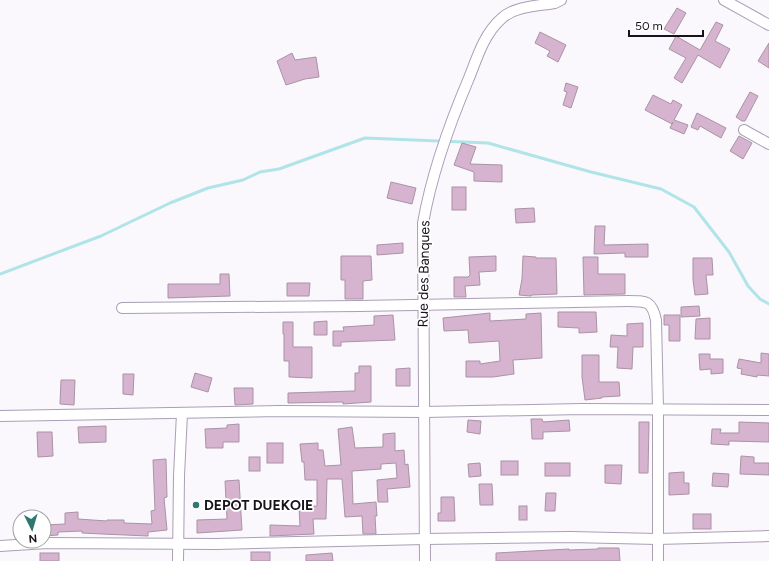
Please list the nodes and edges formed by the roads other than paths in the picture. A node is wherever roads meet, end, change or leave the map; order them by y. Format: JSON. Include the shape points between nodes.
{"nodes":[{"id":1,"x":561,"y":0,"type":"edge"},
{"id":2,"x":724,"y":0,"type":"edge"},
{"id":3,"x":769,"y":25,"type":"edge"},
{"id":4,"x":744,"y":130,"type":"dead end"},
{"id":5,"x":769,"y":144,"type":"edge"},
{"id":6,"x":423,"y":305,"type":"junction"},
{"id":7,"x":122,"y":308,"type":"dead end"},
{"id":8,"x":658,"y":409,"type":"junction"},
{"id":9,"x":769,"y":410,"type":"edge"},
{"id":10,"x":424,"y":412,"type":"junction"},
{"id":11,"x":182,"y":413,"type":"junction"},
{"id":12,"x":0,"y":416,"type":"edge"},
{"id":13,"x":769,"y":536,"type":"edge"},
{"id":14,"x":425,"y":539,"type":"junction"},
{"id":15,"x":657,"y":539,"type":"junction"},
{"id":16,"x":179,"y":544,"type":"junction"},
{"id":17,"x":0,"y":546,"type":"edge"},
{"id":18,"x":178,"y":561,"type":"edge"},
{"id":19,"x":425,"y":561,"type":"edge"},
{"id":20,"x":658,"y":561,"type":"edge"}],
"edges":[{"from":1,"to":6,"type":"street","name":"Rue des Banques","via":[[514,10],[501,18],[489,32],[480,51],[440,151],[426,202],[423,223]]},
{"from":2,"to":3,"type":"street"},
{"from":4,"to":5,"type":"street"},
{"from":6,"to":7,"type":"street"},
{"from":6,"to":8,"type":"street","via":[[628,301],[649,303],[653,307],[656,320]]},
{"from":6,"to":10,"type":"street","name":"Rue des Banques"},
{"from":8,"to":9,"type":"street"},
{"from":8,"to":10,"type":"street"},
{"from":8,"to":15,"type":"street"},
{"from":10,"to":11,"type":"street"},
{"from":10,"to":14,"type":"street","name":"Rue des Banques"},
{"from":11,"to":12,"type":"street"},
{"from":11,"to":16,"type":"street"},
{"from":13,"to":15,"type":"street"},
{"from":14,"to":15,"type":"street"},
{"from":14,"to":16,"type":"street"},
{"from":14,"to":19,"type":"street","name":"Rue des Banques"},
{"from":15,"to":20,"type":"street"},
{"from":16,"to":17,"type":"street","via":[[55,543]]},
{"from":16,"to":18,"type":"street"}]}
